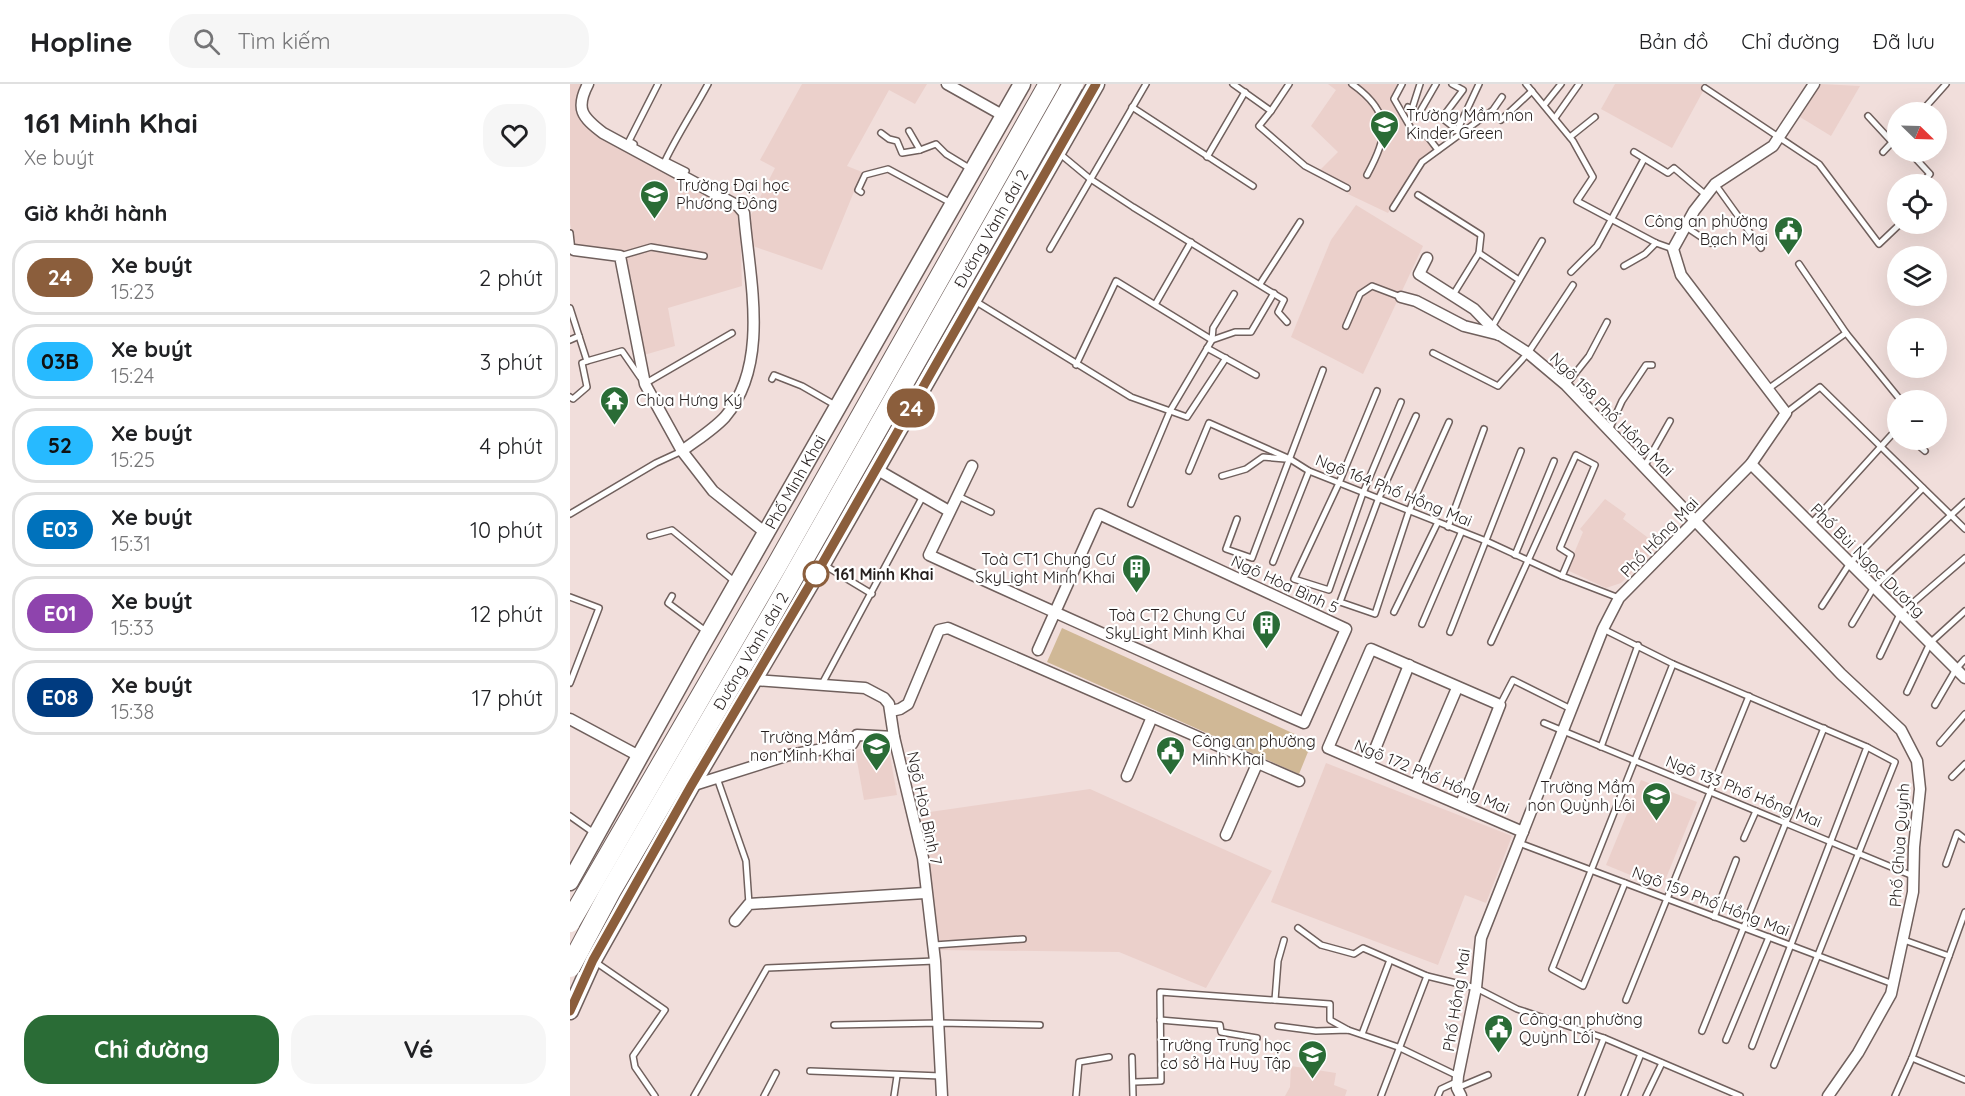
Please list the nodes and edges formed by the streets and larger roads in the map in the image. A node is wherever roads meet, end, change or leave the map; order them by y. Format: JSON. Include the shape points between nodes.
{"nodes":[{"id":1,"x":588,"y":84,"type":"edge"},
{"id":2,"x":947,"y":84,"type":"edge"},
{"id":3,"x":1022,"y":84,"type":"edge"},
{"id":4,"x":1049,"y":84,"type":"edge"},
{"id":5,"x":1073,"y":84,"type":"edge"},
{"id":6,"x":1096,"y":84,"type":"edge"},
{"id":7,"x":1814,"y":84,"type":"edge"},
{"id":8,"x":1004,"y":116,"type":"junction"},
{"id":9,"x":572,"y":251,"type":"edge"},
{"id":10,"x":1427,"y":258,"type":"dead end"},
{"id":11,"x":906,"y":290,"type":"junction"},
{"id":12,"x":1401,"y":297,"type":"road end"},
{"id":13,"x":961,"y":319,"type":"junction"},
{"id":14,"x":1496,"y":331,"type":"junction"},
{"id":15,"x":853,"y":383,"type":"junction"},
{"id":16,"x":908,"y":413,"type":"junction"},
{"id":17,"x":682,"y":452,"type":"junction"},
{"id":18,"x":1751,"y":464,"type":"junction"},
{"id":19,"x":972,"y":466,"type":"dead end"},
{"id":20,"x":876,"y":469,"type":"junction"},
{"id":21,"x":949,"y":511,"type":"junction"},
{"id":22,"x":1696,"y":520,"type":"junction"},
{"id":23,"x":766,"y":534,"type":"junction"},
{"id":24,"x":1055,"y":613,"type":"junction"},
{"id":25,"x":1038,"y":650,"type":"dead end"},
{"id":26,"x":1409,"y":665,"type":"junction"},
{"id":27,"x":1965,"y":678,"type":"edge"},
{"id":28,"x":754,"y":680,"type":"junction"},
{"id":29,"x":1457,"y":688,"type":"junction"},
{"id":30,"x":891,"y":711,"type":"junction"},
{"id":31,"x":1152,"y":717,"type":"junction"},
{"id":32,"x":570,"y":719,"type":"edge"},
{"id":33,"x":894,"y":737,"type":"junction"},
{"id":34,"x":639,"y":756,"type":"junction"},
{"id":35,"x":1257,"y":764,"type":"junction"},
{"id":36,"x":1369,"y":764,"type":"junction"},
{"id":37,"x":1127,"y":777,"type":"dead end"},
{"id":38,"x":1299,"y":781,"type":"dead end"},
{"id":39,"x":1416,"y":784,"type":"junction"},
{"id":40,"x":691,"y":786,"type":"junction"},
{"id":41,"x":1461,"y":804,"type":"junction"},
{"id":42,"x":1523,"y":832,"type":"junction"},
{"id":43,"x":1226,"y":835,"type":"dead end"},
{"id":44,"x":570,"y":882,"type":"edge"},
{"id":45,"x":926,"y":893,"type":"junction"},
{"id":46,"x":735,"y":921,"type":"dead end"},
{"id":47,"x":570,"y":922,"type":"edge"},
{"id":48,"x":570,"y":967,"type":"edge"},
{"id":49,"x":570,"y":1011,"type":"edge"},
{"id":50,"x":1458,"y":1085,"type":"edge"},
{"id":51,"x":942,"y":1096,"type":"edge"},
{"id":52,"x":1828,"y":1096,"type":"edge"}],
"edges":[{"from":1,"to":17,"type":"street","via":[[581,98],[582,112],[590,123],[738,206],[744,213],[753,324],[747,374],[724,418]]},
{"from":2,"to":8,"type":"street"},
{"from":3,"to":8,"type":"main road","name":"Phố Minh Khai"},
{"from":4,"to":47,"type":"highway","name":"Đường Vành đai 2","bridge":true},
{"from":5,"to":48,"type":"highway","name":"Đường Vành đai 2","bridge":true},
{"from":6,"to":13,"type":"main road"},
{"from":7,"to":18,"type":"street","name":"Phố Hồng Mai","via":[[1764,153],[1715,184],[1673,249],[1681,274],[1785,413]]},
{"from":8,"to":11,"type":"main road","name":"Phố Minh Khai"},
{"from":9,"to":17,"type":"street","via":[[620,256],[645,384]]},
{"from":10,"to":14,"type":"street","via":[[1419,274],[1474,309]]},
{"from":11,"to":13,"type":"main road","via":[[909,306],[923,323],[945,328]]},
{"from":11,"to":15,"type":"main road","name":"Phố Minh Khai"},
{"from":12,"to":14,"type":"street","name":"Ngõ 158 Phố Hồng Mai","via":[[1464,326]]},
{"from":13,"to":16,"type":"main road"},
{"from":14,"to":22,"type":"street","name":"Ngõ 158 Phố Hồng Mai","via":[[1566,385]]},
{"from":15,"to":16,"type":"main road","via":[[873,375],[896,379],[906,393]]},
{"from":15,"to":23,"type":"main road","name":"Phố Minh Khai"},
{"from":16,"to":20,"type":"main road"},
{"from":17,"to":23,"type":"street","via":[[713,491]]},
{"from":18,"to":22,"type":"street","name":"Phố Hồng Mai"},
{"from":18,"to":27,"type":"street","name":"Phố Bùi Ngọc Dương"},
{"from":19,"to":21,"type":"street","name":"Ngõ Hòa Bình 5"},
{"from":20,"to":21,"type":"street"},
{"from":20,"to":28,"type":"main road"},
{"from":21,"to":24,"type":"street","name":"Ngõ Hòa Bình 5","via":[[929,555]]},
{"from":22,"to":42,"type":"street","name":"Phố Hồng Mai","via":[[1619,598],[1603,629]]},
{"from":22,"to":52,"type":"street","name":"Phố Chùa Quỳnh","via":[[1841,674],[1901,730],[1917,761],[1920,789],[1913,876],[1893,984],[1858,1053]]},
{"from":23,"to":34,"type":"main road","name":"Phố Minh Khai"},
{"from":24,"to":24,"type":"street","name":"Ngõ Hòa Bình 5","via":[[1099,514],[1346,629],[1304,723]]},
{"from":24,"to":25,"type":"street","name":"Ngõ Hòa Bình 5"},
{"from":26,"to":29,"type":"street"},
{"from":26,"to":36,"type":"street"},
{"from":26,"to":36,"type":"street","name":"Ngõ 172 Phố Hồng Mai","via":[[1371,650],[1328,748]]},
{"from":28,"to":30,"type":"street","via":[[865,688],[884,698]]},
{"from":28,"to":40,"type":"main road"},
{"from":29,"to":39,"type":"street"},
{"from":29,"to":41,"type":"street","via":[[1500,705]]},
{"from":30,"to":31,"type":"street","via":[[908,704],[935,637],[943,627]]},
{"from":30,"to":33,"type":"street","name":"Ngõ Hòa Bình 7"},
{"from":31,"to":35,"type":"street"},
{"from":31,"to":37,"type":"street"},
{"from":32,"to":34,"type":"street"},
{"from":33,"to":40,"type":"street","via":[[857,735],[852,744],[789,754]]},
{"from":33,"to":45,"type":"street","name":"Ngõ Hòa Bình 7","via":[[923,858]]},
{"from":34,"to":44,"type":"main road","name":"Phố Minh Khai"},
{"from":35,"to":38,"type":"street"},
{"from":35,"to":43,"type":"street"},
{"from":36,"to":39,"type":"street","name":"Ngõ 172 Phố Hồng Mai"},
{"from":39,"to":41,"type":"street","name":"Ngõ 172 Phố Hồng Mai"},
{"from":40,"to":49,"type":"main road","via":[[593,960]]},
{"from":41,"to":42,"type":"street","name":"Ngõ 172 Phố Hồng Mai"},
{"from":42,"to":50,"type":"street","name":"Phố Hồng Mai","via":[[1481,938]]},
{"from":45,"to":46,"type":"street","via":[[748,904]]},
{"from":45,"to":51,"type":"street","name":"Ngõ Hòa Bình 7","via":[[935,962]]}]}
